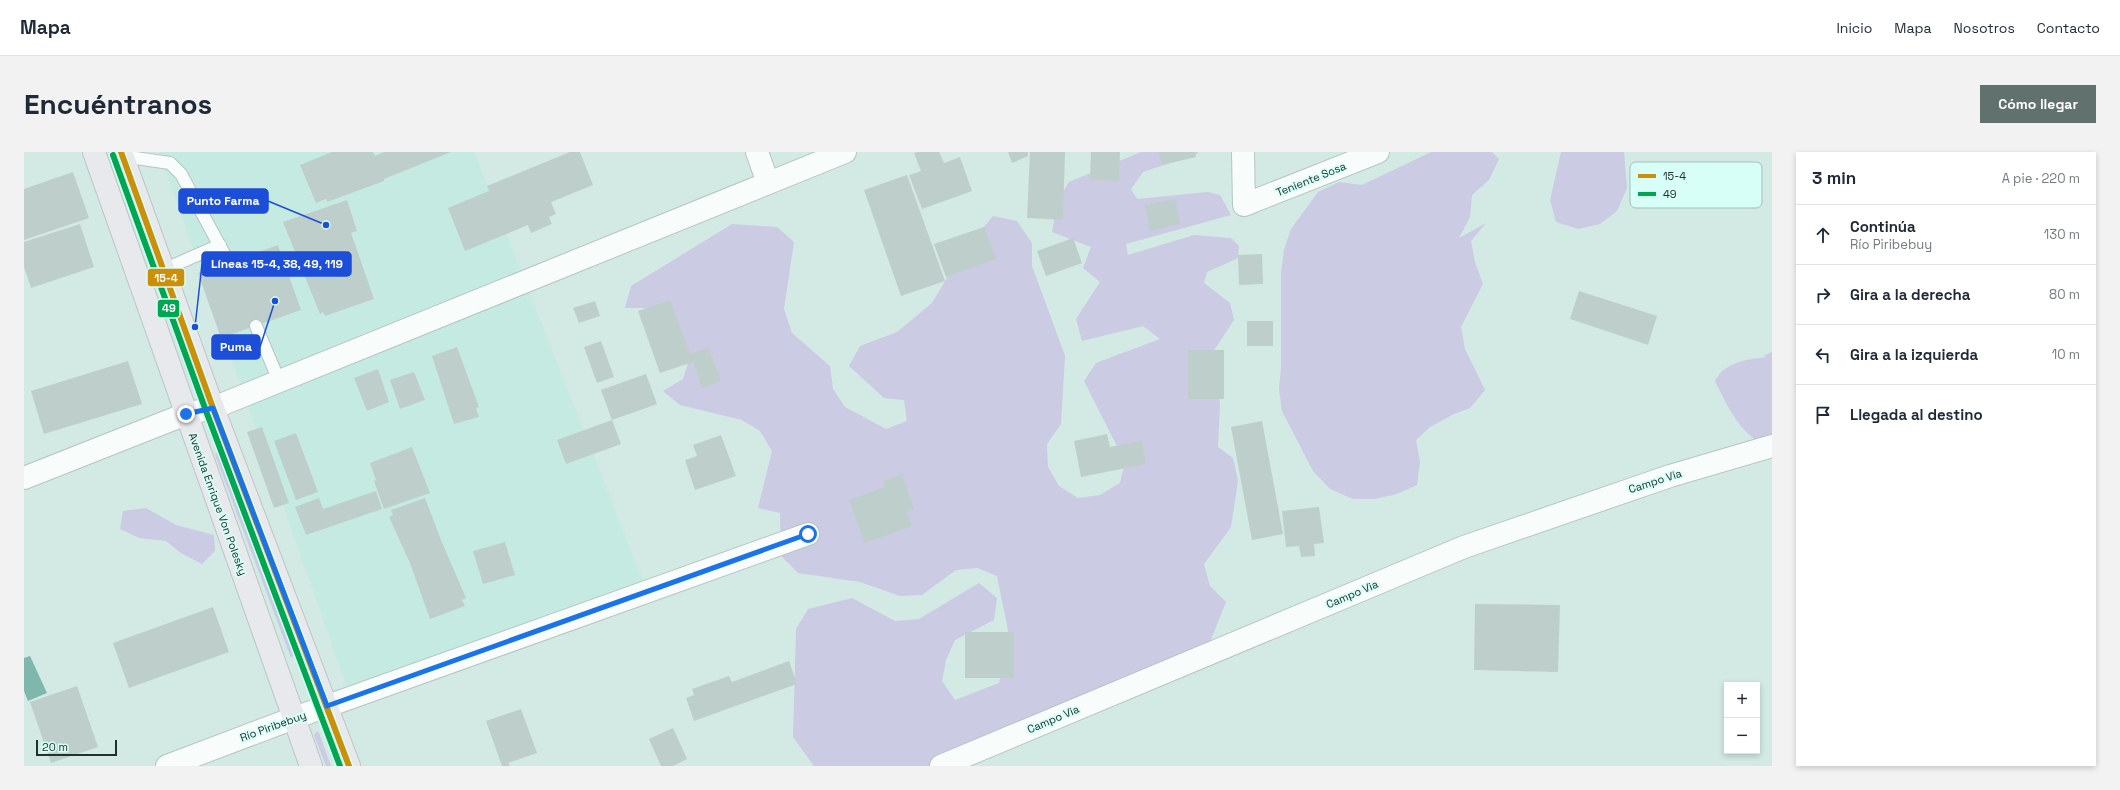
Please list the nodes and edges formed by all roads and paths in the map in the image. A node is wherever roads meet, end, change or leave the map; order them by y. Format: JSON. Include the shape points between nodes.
{"nodes":[{"id":1,"x":94,"y":152,"type":"edge"},
{"id":2,"x":757,"y":152,"type":"edge"},
{"id":3,"x":845,"y":152,"type":"edge"},
{"id":4,"x":1243,"y":152,"type":"edge"},
{"id":5,"x":1378,"y":152,"type":"edge"},
{"id":6,"x":122,"y":154,"type":"edge"},
{"id":7,"x":768,"y":182,"type":"junction"},
{"id":8,"x":220,"y":245,"type":"junction"},
{"id":9,"x":229,"y":263,"type":"dead end"},
{"id":10,"x":163,"y":270,"type":"junction"},
{"id":11,"x":256,"y":326,"type":"dead end"},
{"id":12,"x":279,"y":381,"type":"junction"},
{"id":13,"x":213,"y":408,"type":"junction"},
{"id":14,"x":186,"y":414,"type":"junction"},
{"id":15,"x":1772,"y":446,"type":"edge"},
{"id":16,"x":24,"y":478,"type":"edge"},
{"id":17,"x":808,"y":534,"type":"dead end"},
{"id":18,"x":327,"y":706,"type":"junction"},
{"id":19,"x":294,"y":718,"type":"junction"},
{"id":20,"x":167,"y":766,"type":"edge"},
{"id":21,"x":311,"y":766,"type":"edge"},
{"id":22,"x":349,"y":766,"type":"edge"},
{"id":23,"x":941,"y":766,"type":"edge"}],
"edges":[{"from":1,"to":14,"type":"main road","name":"Avenida Enrique Von Polesky"},
{"from":2,"to":7,"type":"street"},
{"from":3,"to":7,"type":"street"},
{"from":4,"to":5,"type":"street","name":"Teniente Sosa","via":[[1244,205]]},
{"from":6,"to":8,"type":"lane","via":[[170,163],[182,174]]},
{"from":6,"to":10,"type":"main road"},
{"from":7,"to":12,"type":"street"},
{"from":8,"to":9,"type":"lane"},
{"from":8,"to":10,"type":"lane"},
{"from":10,"to":13,"type":"main road"},
{"from":11,"to":12,"type":"lane"},
{"from":12,"to":13,"type":"street"},
{"from":13,"to":14,"type":"street"},
{"from":13,"to":18,"type":"main road"},
{"from":14,"to":16,"type":"street"},
{"from":14,"to":19,"type":"main road","name":"Avenida Enrique Von Polesky"},
{"from":15,"to":23,"type":"street","name":"Campo Via","via":[[1670,476],[1464,546]]},
{"from":17,"to":18,"type":"street","name":"Río Piribebuy"},
{"from":18,"to":19,"type":"street","name":"Río Piribebuy"},
{"from":18,"to":22,"type":"main road"},
{"from":19,"to":20,"type":"street","name":"Río Piribebuy"},
{"from":19,"to":21,"type":"main road","name":"Avenida Enrique Von Polesky"}]}
